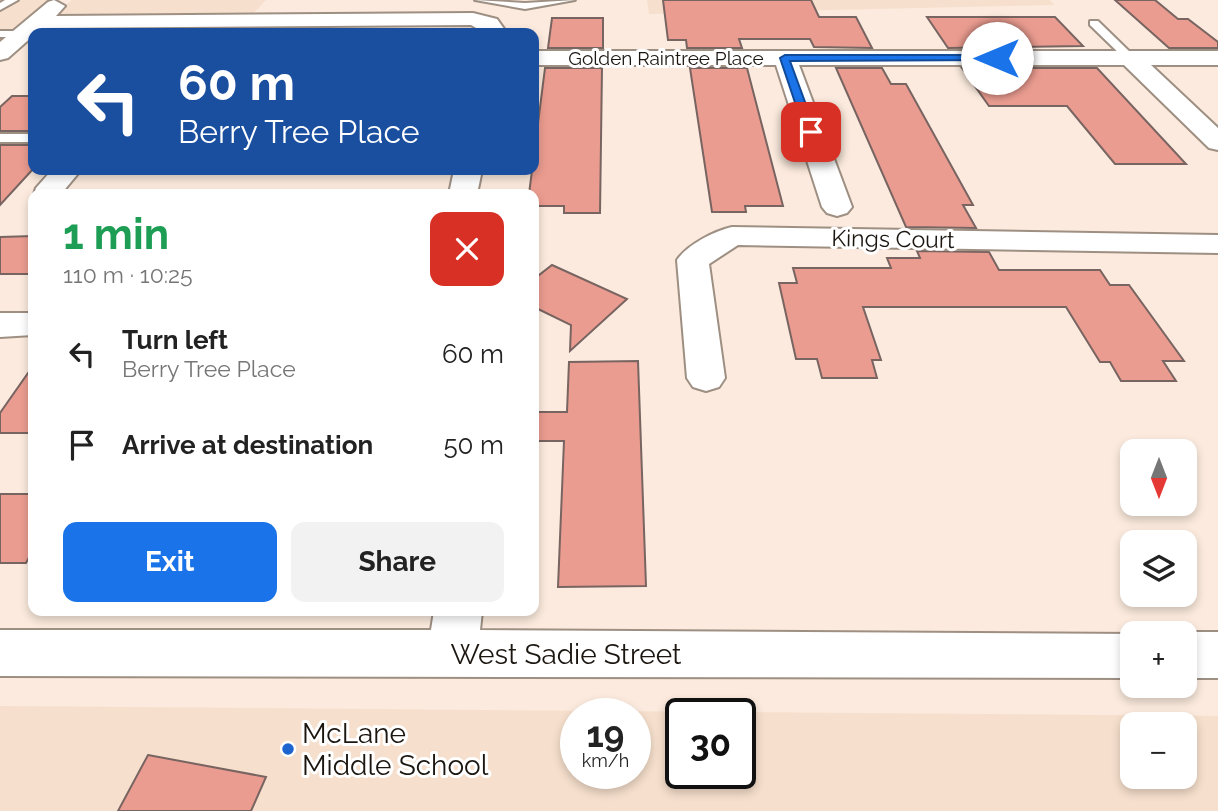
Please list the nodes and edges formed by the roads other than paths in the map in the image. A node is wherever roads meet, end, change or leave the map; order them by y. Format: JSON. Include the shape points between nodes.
{"nodes":[{"id":1,"x":13,"y":0,"type":"edge"},
{"id":2,"x":62,"y":0,"type":"edge"},
{"id":3,"x":480,"y":0,"type":"edge"},
{"id":4,"x":570,"y":0,"type":"edge"},
{"id":5,"x":0,"y":7,"type":"edge"},
{"id":6,"x":1094,"y":23,"type":"dead end"},
{"id":7,"x":191,"y":27,"type":"edge"},
{"id":8,"x":28,"y":28,"type":"edge"},
{"id":9,"x":29,"y":28,"type":"joint"},
{"id":10,"x":492,"y":28,"type":"edge"},
{"id":11,"x":28,"y":29,"type":"edge"},
{"id":12,"x":0,"y":34,"type":"edge"},
{"id":13,"x":0,"y":53,"type":"edge"},
{"id":14,"x":539,"y":58,"type":"edge"},
{"id":15,"x":785,"y":58,"type":"junction"},
{"id":16,"x":1130,"y":58,"type":"junction"},
{"id":17,"x":1218,"y":58,"type":"edge"},
{"id":18,"x":0,"y":138,"type":"edge"},
{"id":19,"x":28,"y":138,"type":"edge"},
{"id":20,"x":1217,"y":141,"type":"edge"},
{"id":21,"x":63,"y":175,"type":"edge"},
{"id":22,"x":50,"y":189,"type":"edge"},
{"id":23,"x":836,"y":207,"type":"dead end"},
{"id":24,"x":1218,"y":244,"type":"edge"},
{"id":25,"x":28,"y":324,"type":"edge"},
{"id":26,"x":0,"y":325,"type":"edge"},
{"id":27,"x":706,"y":378,"type":"dead end"},
{"id":28,"x":455,"y":632,"type":"edge"},
{"id":29,"x":0,"y":653,"type":"edge"},
{"id":30,"x":1120,"y":654,"type":"edge"},
{"id":31,"x":1197,"y":655,"type":"edge"},
{"id":32,"x":1218,"y":655,"type":"edge"}],
"edges":[{"from":1,"to":5,"type":"lane"},
{"from":2,"to":9,"type":"street"},
{"from":3,"to":4,"type":"lane","via":[[525,6]]},
{"from":6,"to":16,"type":"lane"},
{"from":7,"to":9,"type":"street"},
{"from":7,"to":10,"type":"street","via":[[473,19]]},
{"from":8,"to":12,"type":"lane"},
{"from":11,"to":13,"type":"street"},
{"from":14,"to":15,"type":"street","name":"Golden Raintree Place"},
{"from":15,"to":16,"type":"street","name":"Golden Raintree Place"},
{"from":15,"to":23,"type":"street"},
{"from":16,"to":17,"type":"street","name":"Golden Raintree Place"},
{"from":16,"to":20,"type":"street"},
{"from":18,"to":19,"type":"lane"},
{"from":21,"to":22,"type":"street"},
{"from":24,"to":27,"type":"street","name":"Kings Court","via":[[732,236],[693,260]]},
{"from":25,"to":26,"type":"street"},
{"from":28,"to":29,"type":"street","name":"West Sadie Street"},
{"from":28,"to":30,"type":"street","name":"West Sadie Street"},
{"from":31,"to":32,"type":"street"}]}
